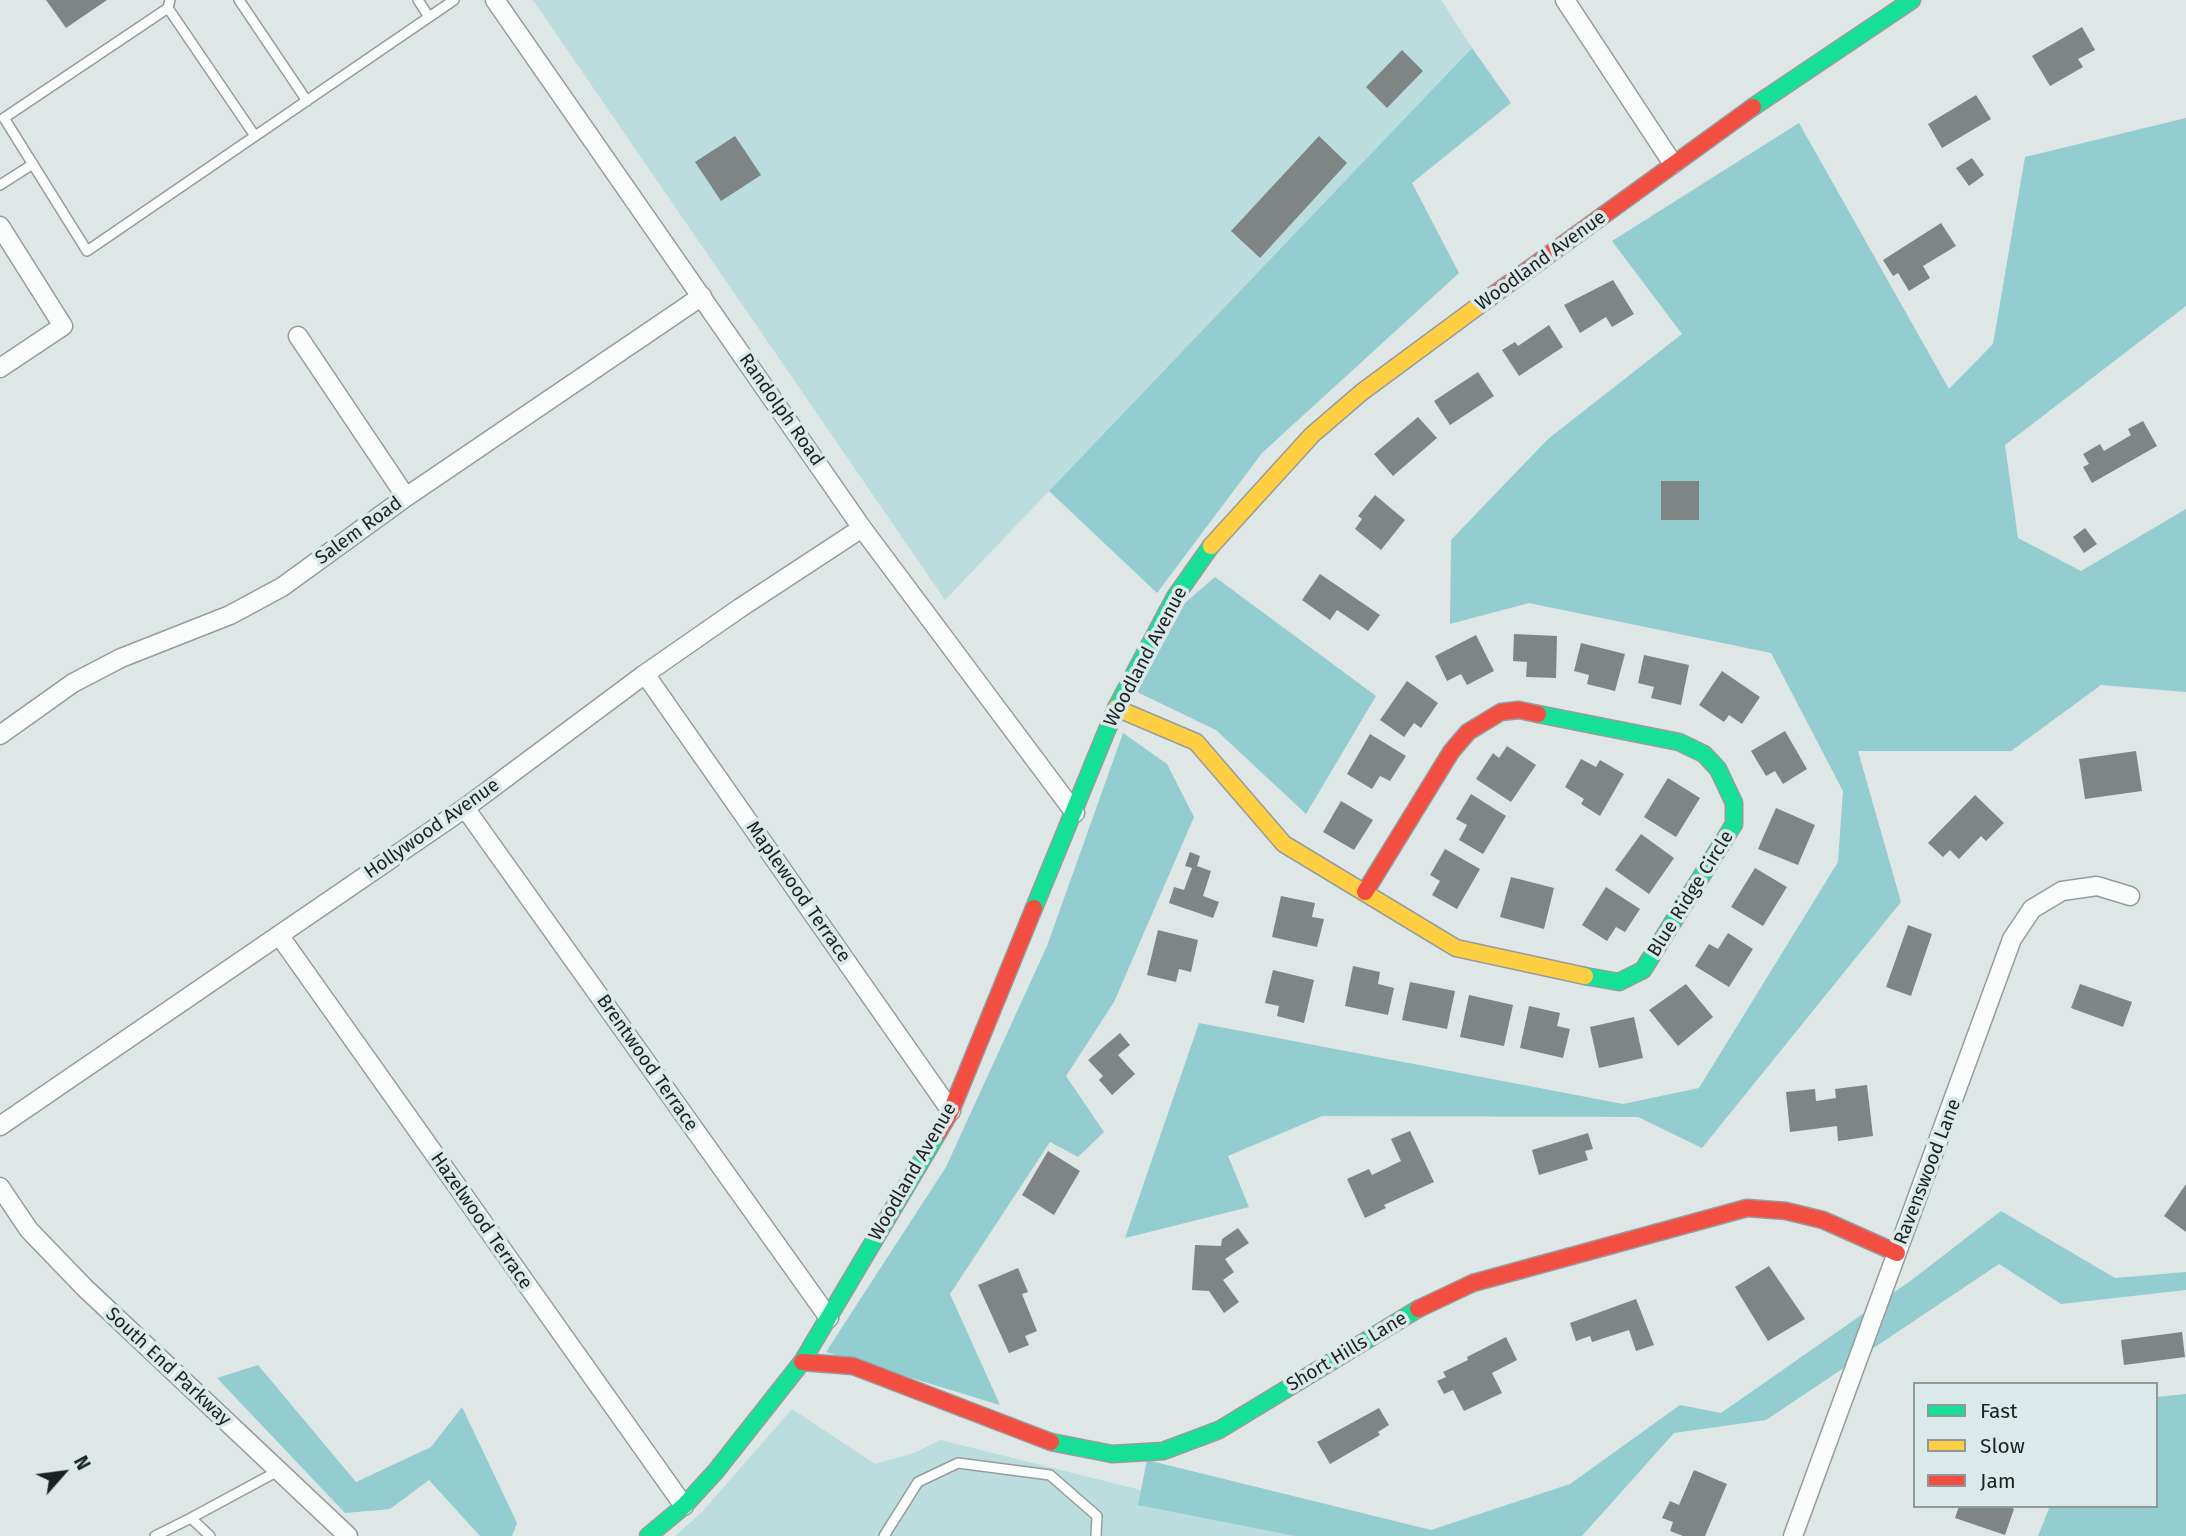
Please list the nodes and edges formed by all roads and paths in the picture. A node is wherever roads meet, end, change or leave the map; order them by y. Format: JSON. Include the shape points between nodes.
{"nodes":[{"id":1,"x":239,"y":0,"type":"edge"},
{"id":2,"x":418,"y":0,"type":"edge"},
{"id":3,"x":454,"y":0,"type":"edge"},
{"id":4,"x":495,"y":0,"type":"edge"},
{"id":5,"x":1564,"y":0,"type":"edge"},
{"id":6,"x":1908,"y":1,"type":"edge"},
{"id":7,"x":169,"y":4,"type":"edge"},
{"id":8,"x":429,"y":17,"type":"junction"},
{"id":9,"x":307,"y":101,"type":"junction"},
{"id":10,"x":2,"y":115,"type":"edge"},
{"id":11,"x":255,"y":136,"type":"junction"},
{"id":12,"x":33,"y":164,"type":"junction"},
{"id":13,"x":1673,"y":164,"type":"junction"},
{"id":14,"x":0,"y":185,"type":"edge"},
{"id":15,"x":0,"y":226,"type":"edge"},
{"id":16,"x":702,"y":296,"type":"junction"},
{"id":17,"x":298,"y":336,"type":"dead end"},
{"id":18,"x":0,"y":368,"type":"edge"},
{"id":19,"x":406,"y":496,"type":"junction"},
{"id":20,"x":862,"y":527,"type":"junction"},
{"id":21,"x":645,"y":674,"type":"junction"},
{"id":22,"x":1116,"y":708,"type":"junction"},
{"id":23,"x":0,"y":735,"type":"edge"},
{"id":24,"x":465,"y":808,"type":"junction"},
{"id":25,"x":1075,"y":813,"type":"junction"},
{"id":26,"x":1366,"y":892,"type":"junction"},
{"id":27,"x":2130,"y":896,"type":"dead end"},
{"id":28,"x":279,"y":935,"type":"junction"},
{"id":29,"x":951,"y":1111,"type":"junction"},
{"id":30,"x":0,"y":1126,"type":"edge"},
{"id":31,"x":0,"y":1187,"type":"edge"},
{"id":32,"x":1897,"y":1253,"type":"junction"},
{"id":33,"x":829,"y":1318,"type":"junction"},
{"id":34,"x":802,"y":1362,"type":"junction"},
{"id":35,"x":278,"y":1471,"type":"junction"},
{"id":36,"x":684,"y":1506,"type":"junction"},
{"id":37,"x":191,"y":1518,"type":"junction"},
{"id":38,"x":155,"y":1536,"type":"edge"},
{"id":39,"x":210,"y":1536,"type":"edge"},
{"id":40,"x":348,"y":1536,"type":"edge"},
{"id":41,"x":648,"y":1536,"type":"edge"},
{"id":42,"x":884,"y":1536,"type":"edge"},
{"id":43,"x":1096,"y":1536,"type":"edge"},
{"id":44,"x":1793,"y":1536,"type":"edge"}],
"edges":[{"from":1,"to":9,"type":"lane"},
{"from":2,"to":8,"type":"lane"},
{"from":3,"to":8,"type":"lane"},
{"from":4,"to":16,"type":"street","name":"Randolph Road"},
{"from":5,"to":13,"type":"street"},
{"from":6,"to":13,"type":"street","name":"Woodland Avenue"},
{"from":7,"to":10,"type":"lane"},
{"from":7,"to":11,"type":"lane"},
{"from":8,"to":9,"type":"lane"},
{"from":9,"to":11,"type":"lane"},
{"from":10,"to":12,"type":"lane"},
{"from":11,"to":12,"type":"lane","via":[[87,251]]},
{"from":12,"to":14,"type":"lane"},
{"from":13,"to":22,"type":"street","name":"Woodland Avenue","via":[[1362,392],[1311,435],[1220,536],[1175,597]]},
{"from":15,"to":18,"type":"street","via":[[63,326]]},
{"from":16,"to":19,"type":"street","name":"Salem Road"},
{"from":16,"to":20,"type":"street","name":"Randolph Road"},
{"from":17,"to":19,"type":"street"},
{"from":19,"to":23,"type":"street","name":"Salem Road","via":[[282,587],[230,615],[121,658],[73,683]]},
{"from":20,"to":21,"type":"street","name":"Hollywood Avenue"},
{"from":20,"to":25,"type":"street","name":"Randolph Road"},
{"from":21,"to":24,"type":"street","name":"Hollywood Avenue"},
{"from":21,"to":29,"type":"street","name":"Maplewood Terrace"},
{"from":22,"to":25,"type":"street","name":"Woodland Avenue"},
{"from":22,"to":26,"type":"street","name":"Blue Ridge Circle","via":[[1196,742],[1284,844]]},
{"from":24,"to":28,"type":"street","name":"Hollywood Avenue"},
{"from":24,"to":33,"type":"street","name":"Brentwood Terrace"},
{"from":25,"to":29,"type":"street","name":"Woodland Avenue"},
{"from":26,"to":26,"type":"street","name":"Blue Ridge Circle","via":[[1456,948],[1619,982],[1643,971],[1734,824],[1734,803],[1718,769],[1704,754],[1679,742],[1519,710],[1501,712],[1468,732],[1451,752]]},
{"from":27,"to":32,"type":"street","name":"Ravenswood Lane","via":[[2097,886],[2079,887],[2046,899],[2021,923]]},
{"from":28,"to":30,"type":"street","name":"Hollywood Avenue"},
{"from":28,"to":36,"type":"street","name":"Hazelwood Terrace"},
{"from":29,"to":33,"type":"street","name":"Woodland Avenue"},
{"from":31,"to":35,"type":"street","name":"South End Parkway","via":[[29,1230],[85,1288]]},
{"from":32,"to":34,"type":"street","name":"Short Hills Lane","via":[[1823,1220],[1747,1208],[1473,1283],[1419,1309],[1219,1430],[1163,1451],[1112,1454],[1052,1442],[853,1366]]},
{"from":32,"to":44,"type":"street","name":"Ravenswood Lane"},
{"from":33,"to":34,"type":"street","name":"Woodland Avenue"},
{"from":34,"to":36,"type":"street","name":"Woodland Avenue","via":[[764,1415]]},
{"from":35,"to":37,"type":"lane"},
{"from":35,"to":40,"type":"street","name":"South End Parkway"},
{"from":36,"to":41,"type":"street","name":"Woodland Avenue"},
{"from":37,"to":38,"type":"lane"},
{"from":37,"to":39,"type":"lane"},
{"from":42,"to":43,"type":"lane","via":[[918,1482],[958,1463],[1050,1475],[1097,1516]]}]}
